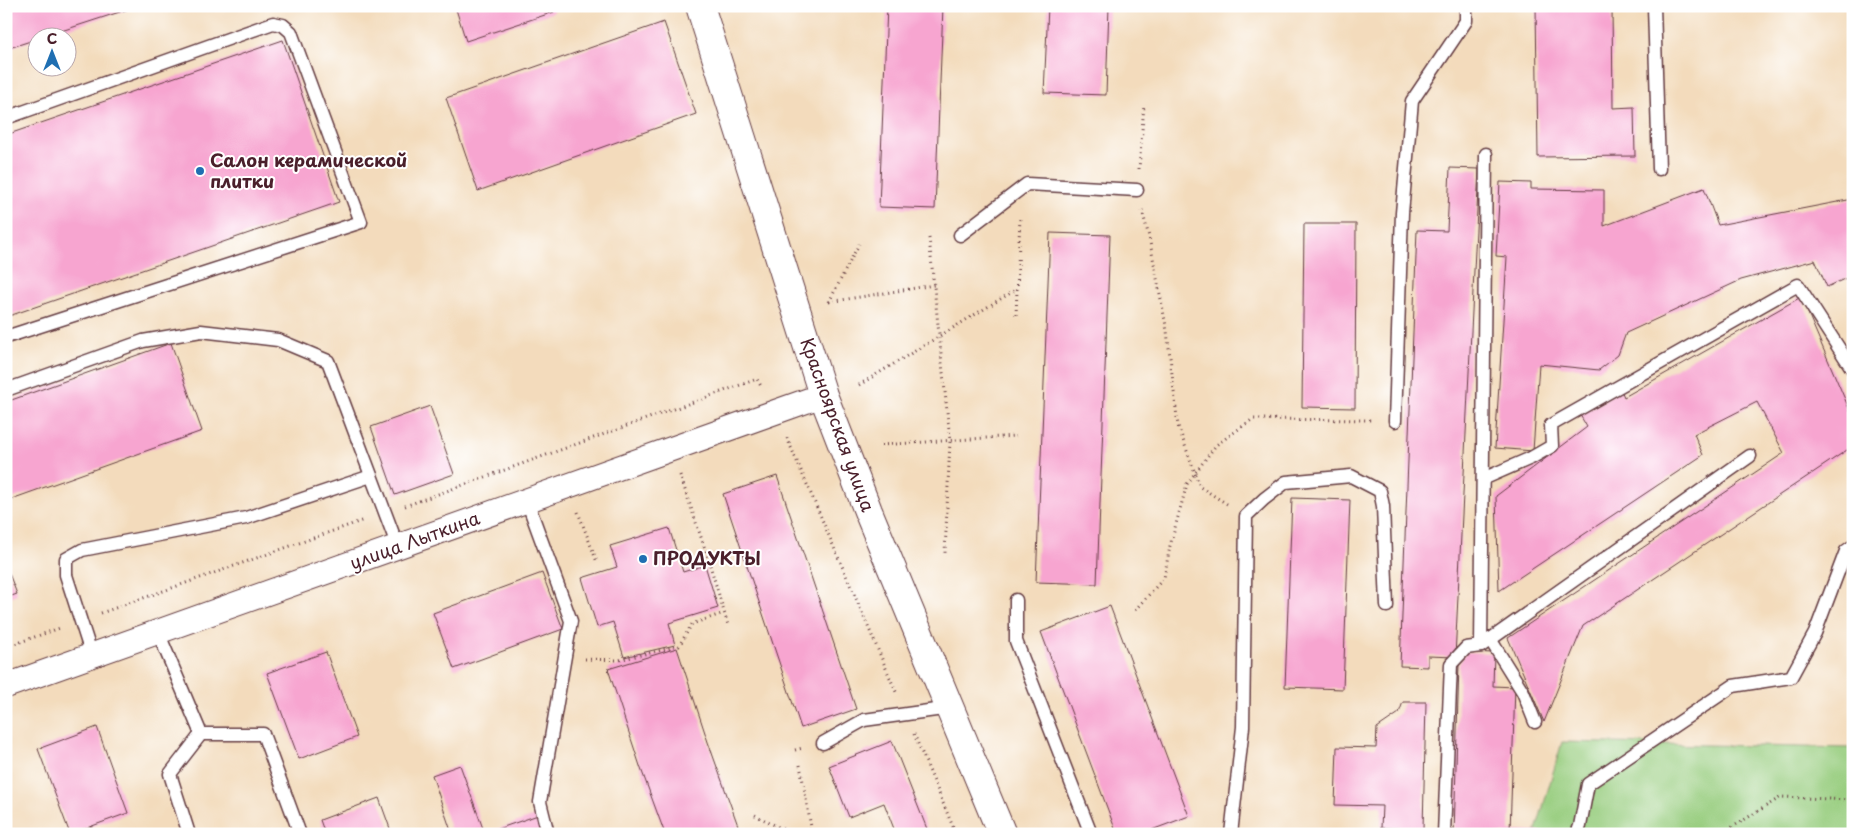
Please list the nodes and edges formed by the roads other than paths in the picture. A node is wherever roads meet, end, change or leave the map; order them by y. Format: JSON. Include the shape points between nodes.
{"nodes":[{"id":1,"x":700,"y":6,"type":"edge"},
{"id":2,"x":1466,"y":6,"type":"edge"},
{"id":3,"x":1654,"y":6,"type":"edge"},
{"id":4,"x":6,"y":118,"type":"edge"},
{"id":5,"x":1486,"y":154,"type":"dead end"},
{"id":6,"x":1659,"y":169,"type":"dead end"},
{"id":7,"x":1137,"y":190,"type":"road end"},
{"id":8,"x":960,"y":235,"type":"dead end"},
{"id":9,"x":6,"y":336,"type":"edge"},
{"id":10,"x":1853,"y":370,"type":"edge"},
{"id":11,"x":6,"y":390,"type":"edge"},
{"id":12,"x":823,"y":395,"type":"junction"},
{"id":13,"x":1395,"y":421,"type":"road end"},
{"id":14,"x":1750,"y":456,"type":"dead end"},
{"id":15,"x":371,"y":476,"type":"junction"},
{"id":16,"x":1483,"y":479,"type":"junction"},
{"id":17,"x":527,"y":501,"type":"junction"},
{"id":18,"x":1853,"y":546,"type":"edge"},
{"id":19,"x":398,"y":547,"type":"junction"},
{"id":20,"x":1016,"y":600,"type":"dead end"},
{"id":21,"x":1388,"y":606,"type":"dead end"},
{"id":22,"x":158,"y":632,"type":"junction"},
{"id":23,"x":1486,"y":643,"type":"junction"},
{"id":24,"x":92,"y":656,"type":"junction"},
{"id":25,"x":6,"y":686,"type":"edge"},
{"id":26,"x":950,"y":708,"type":"junction"},
{"id":27,"x":1535,"y":722,"type":"dead end"},
{"id":28,"x":201,"y":734,"type":"junction"},
{"id":29,"x":823,"y":744,"type":"dead end"},
{"id":30,"x":189,"y":834,"type":"edge"},
{"id":31,"x":300,"y":834,"type":"edge"},
{"id":32,"x":548,"y":834,"type":"edge"},
{"id":33,"x":1002,"y":834,"type":"edge"},
{"id":34,"x":1090,"y":834,"type":"edge"},
{"id":35,"x":1231,"y":834,"type":"edge"},
{"id":36,"x":1444,"y":834,"type":"edge"},
{"id":37,"x":1577,"y":834,"type":"edge"}],
"edges":[{"from":1,"to":12,"type":"street","name":"Красноярская улица"},
{"from":2,"to":13,"type":"lane","via":[[1466,21],[1412,101],[1402,213]]},
{"from":3,"to":6,"type":"lane"},
{"from":4,"to":9,"type":"lane","via":[[274,23],[283,25],[291,32],[360,222]]},
{"from":5,"to":16,"type":"lane"},
{"from":7,"to":8,"type":"lane","via":[[1027,184]]},
{"from":10,"to":16,"type":"lane","via":[[1798,285],[1551,425],[1552,446]]},
{"from":11,"to":15,"type":"lane","via":[[143,341],[163,337],[201,331],[278,340],[328,361]]},
{"from":12,"to":17,"type":"street","name":"улица Лыткина"},
{"from":12,"to":26,"type":"street","name":"Красноярская улица"},
{"from":14,"to":23,"type":"lane"},
{"from":15,"to":19,"type":"lane"},
{"from":15,"to":24,"type":"lane","via":[[246,518],[82,550],[66,558],[66,575]]},
{"from":16,"to":23,"type":"lane"},
{"from":17,"to":19,"type":"street","name":"улица Лыткина"},
{"from":17,"to":32,"type":"lane","via":[[571,621],[540,802]]},
{"from":18,"to":37,"type":"lane","via":[[1846,551],[1815,633],[1791,677],[1733,686],[1588,784]]},
{"from":19,"to":22,"type":"street","name":"улица Лыткина"},
{"from":20,"to":34,"type":"lane","via":[[1016,641]]},
{"from":21,"to":35,"type":"lane","via":[[1380,491],[1351,476],[1286,482],[1246,516],[1243,727]]},
{"from":22,"to":24,"type":"street","name":"улица Лыткина"},
{"from":22,"to":28,"type":"lane"},
{"from":23,"to":27,"type":"lane","via":[[1501,654],[1523,692]]},
{"from":23,"to":36,"type":"lane","via":[[1466,648],[1451,664]]},
{"from":24,"to":25,"type":"street","name":"улица Лыткина"},
{"from":26,"to":29,"type":"lane","via":[[864,720]]},
{"from":26,"to":33,"type":"street","name":"Красноярская улица"},
{"from":28,"to":30,"type":"lane","via":[[170,774]]},
{"from":28,"to":31,"type":"lane","via":[[263,734]]}]}
